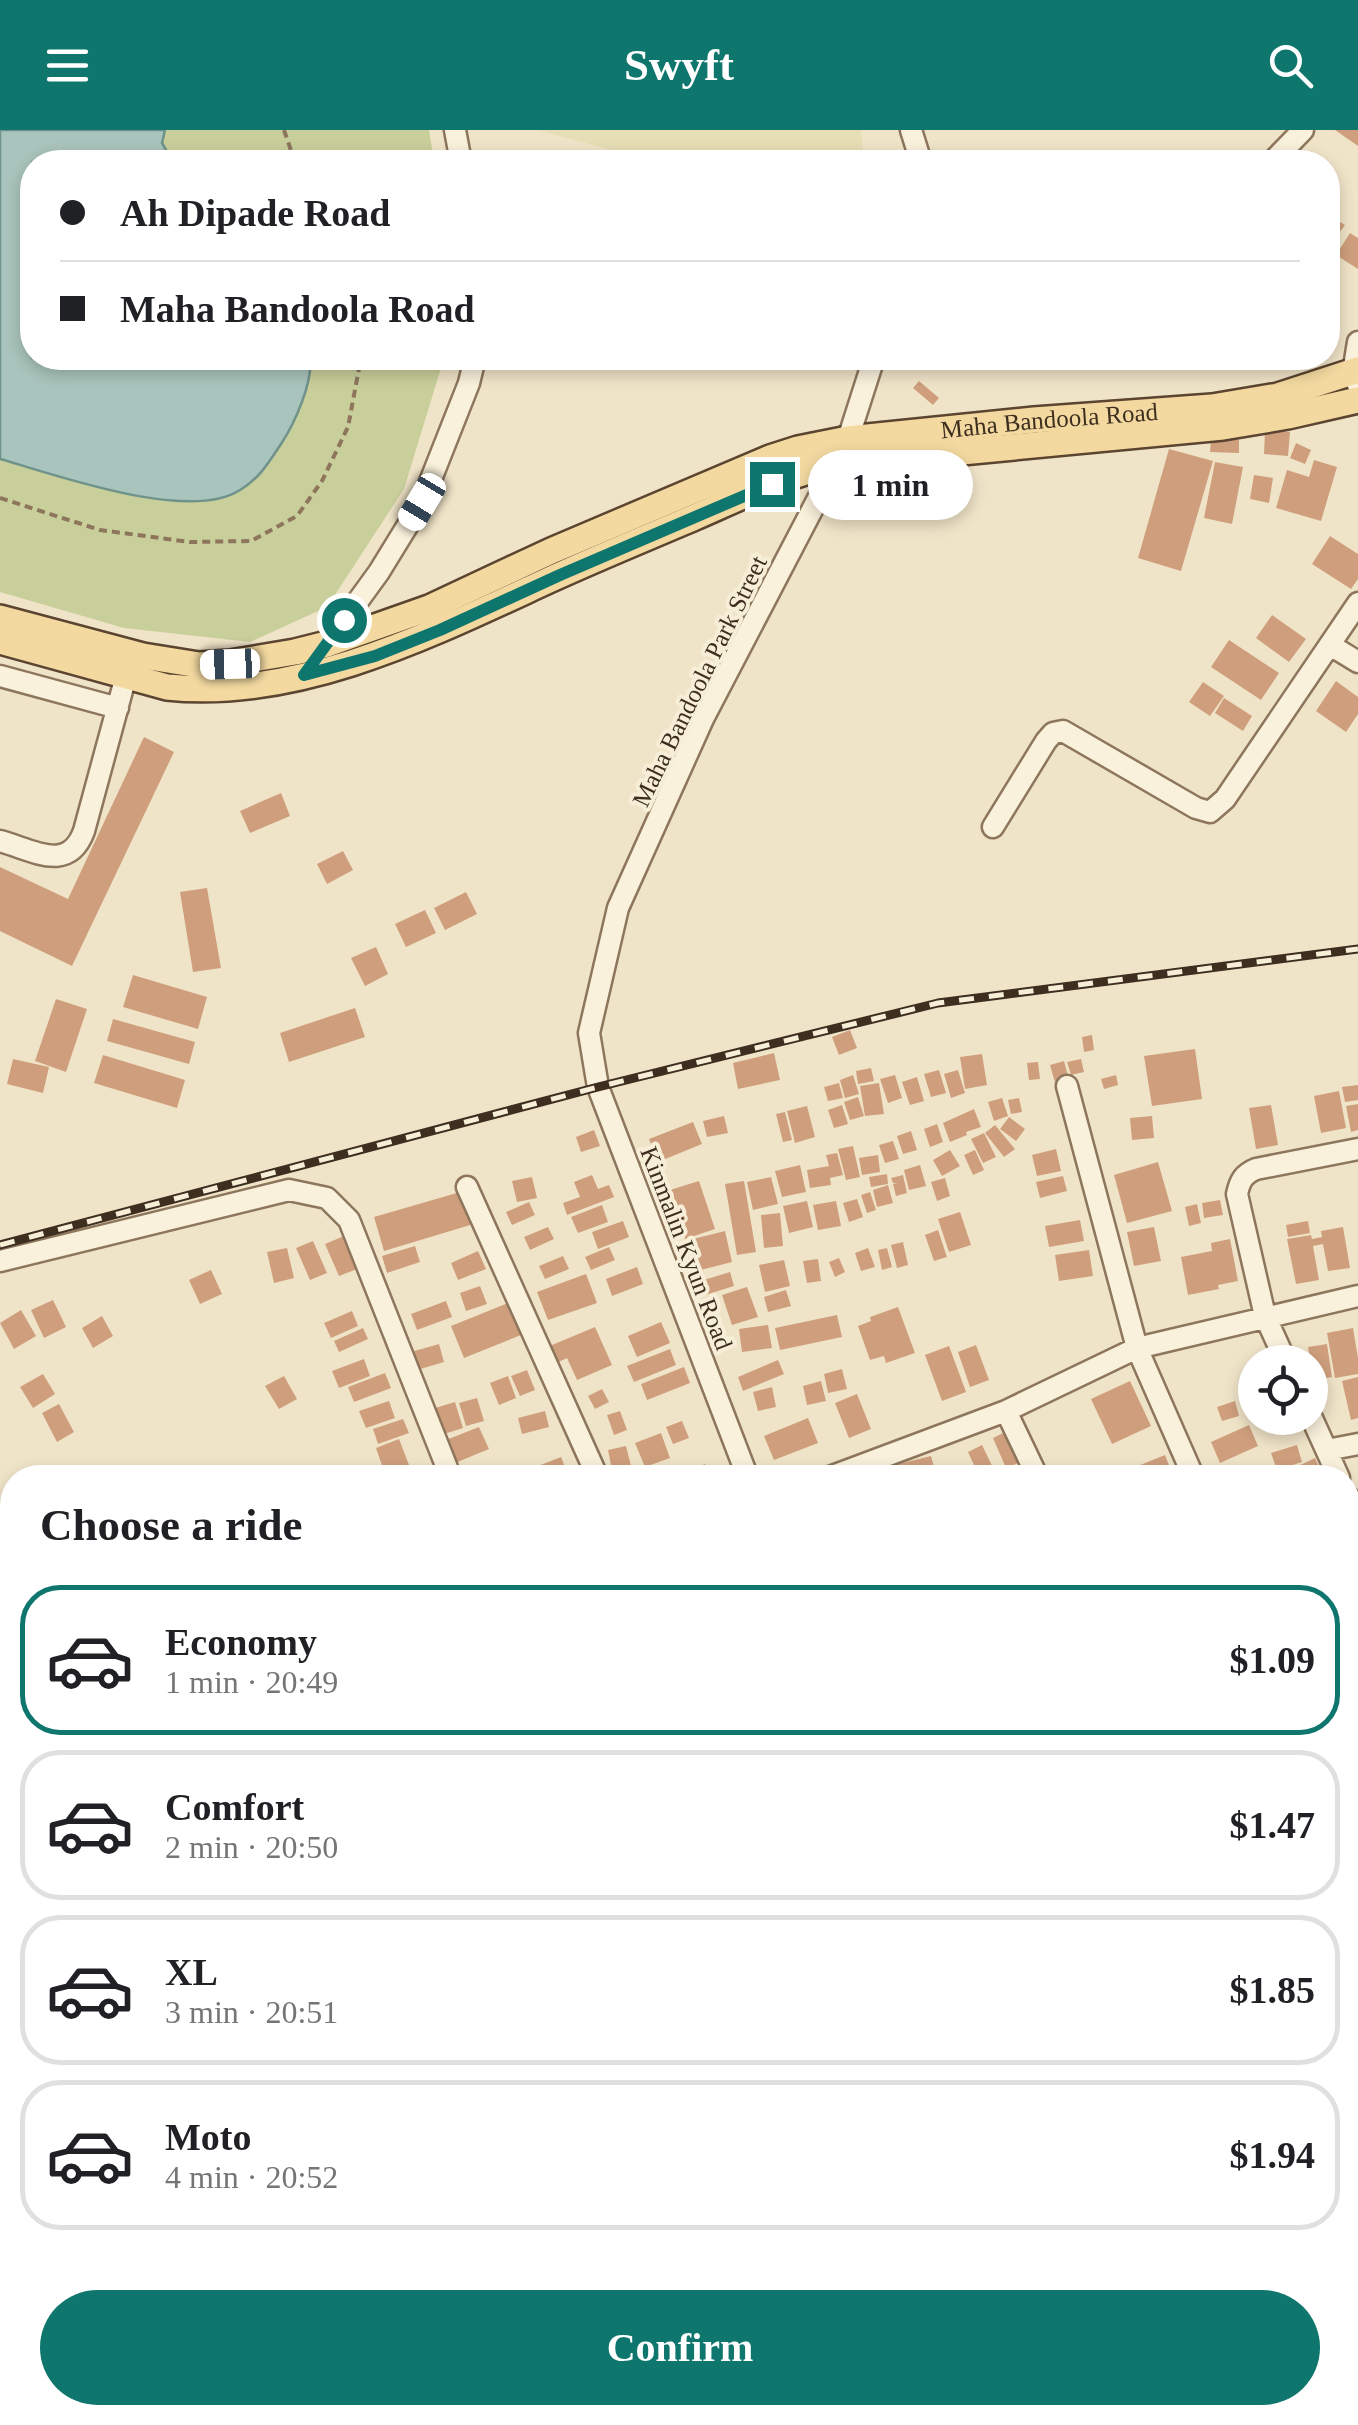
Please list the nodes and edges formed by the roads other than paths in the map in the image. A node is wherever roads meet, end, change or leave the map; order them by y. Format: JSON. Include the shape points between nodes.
{"nodes":[{"id":1,"x":1303,"y":130,"type":"edge"},
{"id":2,"x":1284,"y":150,"type":"edge"},
{"id":3,"x":1358,"y":342,"type":"edge"},
{"id":4,"x":472,"y":370,"type":"edge"},
{"id":5,"x":870,"y":370,"type":"edge"},
{"id":6,"x":1356,"y":376,"type":"edge"},
{"id":7,"x":1358,"y":400,"type":"edge"},
{"id":8,"x":848,"y":439,"type":"junction"},
{"id":9,"x":836,"y":464,"type":"junction"},
{"id":10,"x":1358,"y":603,"type":"edge"},
{"id":11,"x":0,"y":618,"type":"edge"},
{"id":12,"x":0,"y":642,"type":"edge"},
{"id":13,"x":327,"y":644,"type":"junction"},
{"id":14,"x":1330,"y":645,"type":"junction"},
{"id":15,"x":1358,"y":662,"type":"edge"},
{"id":16,"x":304,"y":675,"type":"junction"},
{"id":17,"x":0,"y":676,"type":"edge"},
{"id":18,"x":126,"y":676,"type":"junction"},
{"id":19,"x":118,"y":708,"type":"junction"},
{"id":20,"x":992,"y":827,"type":"dead end"},
{"id":21,"x":0,"y":840,"type":"edge"},
{"id":22,"x":589,"y":1033,"type":"joint"},
{"id":23,"x":1067,"y":1086,"type":"dead end"},
{"id":24,"x":1358,"y":1149,"type":"edge"},
{"id":25,"x":467,"y":1186,"type":"dead end"},
{"id":26,"x":0,"y":1260,"type":"edge"},
{"id":27,"x":1358,"y":1296,"type":"edge"},
{"id":28,"x":1265,"y":1316,"type":"junction"},
{"id":29,"x":1278,"y":1345,"type":"edge"},
{"id":30,"x":1136,"y":1348,"type":"junction"},
{"id":31,"x":1006,"y":1410,"type":"junction"},
{"id":32,"x":1320,"y":1435,"type":"edge"},
{"id":33,"x":1358,"y":1444,"type":"edge"},
{"id":34,"x":1327,"y":1450,"type":"junction"},
{"id":35,"x":446,"y":1465,"type":"edge"},
{"id":36,"x":592,"y":1465,"type":"edge"},
{"id":37,"x":743,"y":1465,"type":"edge"},
{"id":38,"x":860,"y":1465,"type":"edge"},
{"id":39,"x":1032,"y":1465,"type":"edge"},
{"id":40,"x":1188,"y":1465,"type":"edge"},
{"id":41,"x":1333,"y":1465,"type":"edge"}],
"edges":[{"from":1,"to":2,"type":"street"},
{"from":3,"to":6,"type":"street"},
{"from":4,"to":13,"type":"street","via":[[422,502]]},
{"from":5,"to":8,"type":"street","name":"Maha Bandoola Park Street"},
{"from":6,"to":8,"type":"main road","name":"Maha Bandoola Road","via":[[1212,407]]},
{"from":7,"to":9,"type":"main road","name":"Maha Bandoola Road","via":[[1223,427]]},
{"from":8,"to":9,"type":"street","name":"Maha Bandoola Park Street"},
{"from":8,"to":13,"type":"main road","name":"Maha Bandoola Road","via":[[770,458],[429,608]]},
{"from":9,"to":16,"type":"main road","name":"Maha Bandoola Road","via":[[772,484],[375,656]]},
{"from":9,"to":22,"type":"street","name":"Maha Bandoola Park Street","via":[[703,718],[618,908]]},
{"from":10,"to":14,"type":"street"},
{"from":11,"to":13,"type":"main road","name":"Maha Bandoola Road","via":[[199,664]]},
{"from":12,"to":18,"type":"main road","name":"Maha Bandoola Road"},
{"from":13,"to":16,"type":"street"},
{"from":14,"to":15,"type":"street"},
{"from":14,"to":20,"type":"street","via":[[1210,812],[1063,731],[1046,742]]},
{"from":16,"to":18,"type":"main road","name":"Maha Bandoola Road","via":[[192,690]]},
{"from":17,"to":19,"type":"street"},
{"from":18,"to":19,"type":"street"},
{"from":19,"to":21,"type":"street","via":[[74,850],[53,856]]},
{"from":22,"to":37,"type":"street","name":"Kinmalin Kyun Road","via":[[598,1087]]},
{"from":23,"to":30,"type":"street"},
{"from":24,"to":28,"type":"street","via":[[1256,1169],[1239,1184]]},
{"from":25,"to":36,"type":"street"},
{"from":26,"to":35,"type":"street","via":[[288,1190],[327,1198],[348,1220]]},
{"from":27,"to":28,"type":"street"},
{"from":28,"to":29,"type":"street"},
{"from":28,"to":30,"type":"street"},
{"from":30,"to":31,"type":"street"},
{"from":30,"to":40,"type":"street"},
{"from":31,"to":38,"type":"street"},
{"from":31,"to":39,"type":"street"},
{"from":32,"to":34,"type":"street"},
{"from":33,"to":34,"type":"street"},
{"from":34,"to":41,"type":"street"}]}
